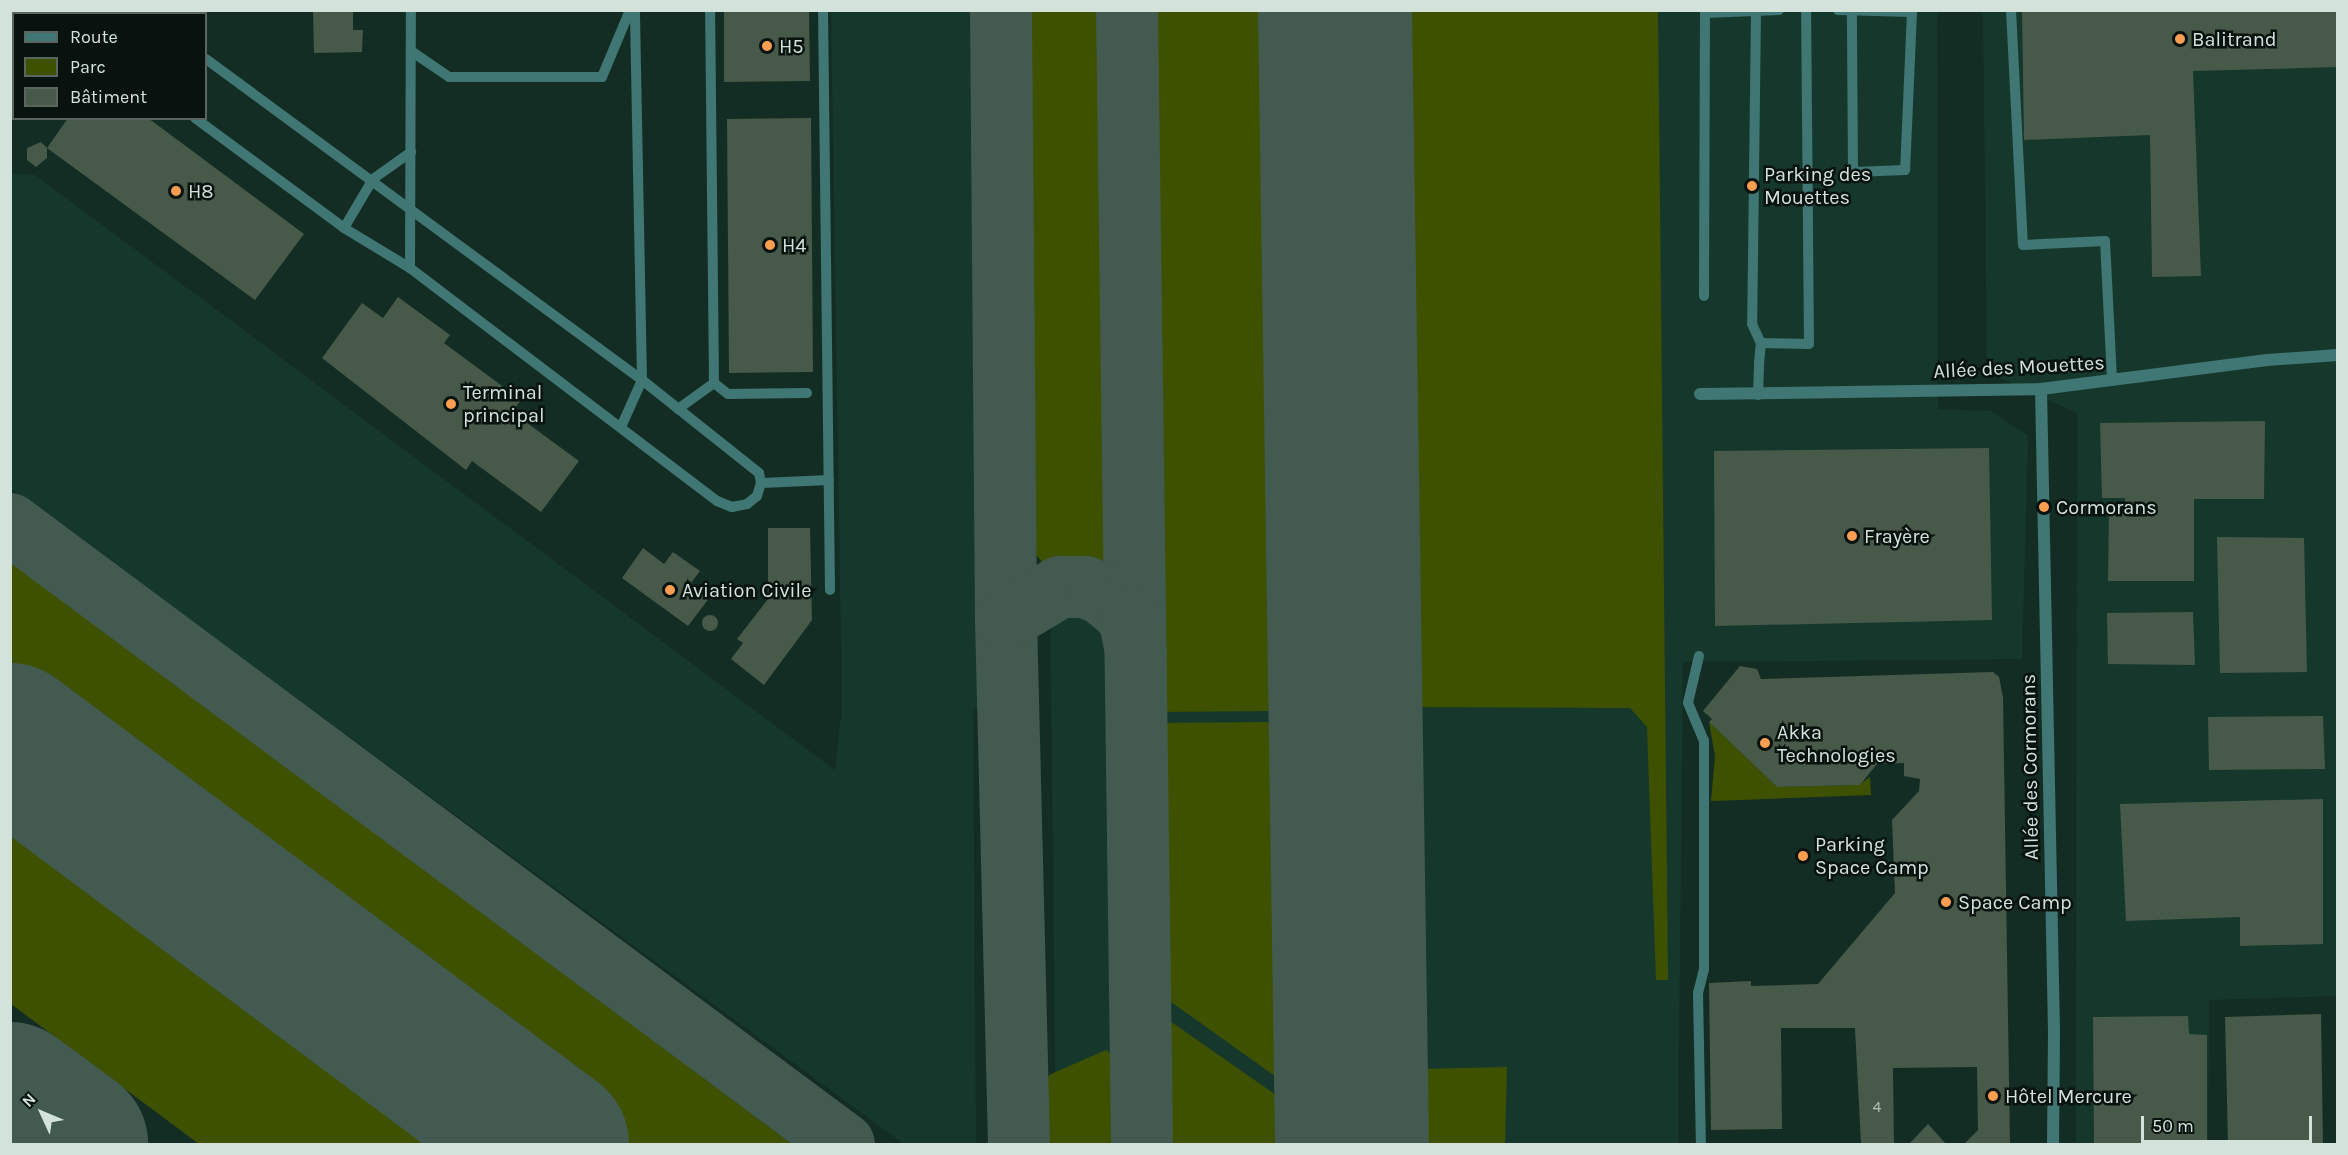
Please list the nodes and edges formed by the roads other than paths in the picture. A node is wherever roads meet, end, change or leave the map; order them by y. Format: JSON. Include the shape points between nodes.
{"nodes":[{"id":1,"x":411,"y":10,"type":"edge"},
{"id":2,"x":630,"y":10,"type":"edge"},
{"id":3,"x":635,"y":10,"type":"edge"},
{"id":4,"x":710,"y":10,"type":"edge"},
{"id":5,"x":822,"y":10,"type":"edge"},
{"id":6,"x":1779,"y":10,"type":"edge"},
{"id":7,"x":1806,"y":10,"type":"edge"},
{"id":8,"x":1838,"y":10,"type":"edge"},
{"id":9,"x":2011,"y":10,"type":"edge"},
{"id":10,"x":1756,"y":11,"type":"edge"},
{"id":11,"x":1852,"y":11,"type":"edge"},
{"id":12,"x":411,"y":51,"type":"junction"},
{"id":13,"x":207,"y":60,"type":"edge"},
{"id":14,"x":198,"y":120,"type":"edge"},
{"id":15,"x":411,"y":152,"type":"junction"},
{"id":16,"x":373,"y":179,"type":"junction"},
{"id":17,"x":412,"y":209,"type":"junction"},
{"id":18,"x":344,"y":228,"type":"junction"},
{"id":19,"x":410,"y":268,"type":"junction"},
{"id":20,"x":1704,"y":296,"type":"dead end"},
{"id":21,"x":1761,"y":343,"type":"junction"},
{"id":22,"x":2337,"y":355,"type":"edge"},
{"id":23,"x":642,"y":380,"type":"junction"},
{"id":24,"x":2112,"y":381,"type":"junction"},
{"id":25,"x":714,"y":383,"type":"junction"},
{"id":26,"x":2041,"y":389,"type":"junction"},
{"id":27,"x":807,"y":393,"type":"dead end"},
{"id":28,"x":1700,"y":394,"type":"dead end"},
{"id":29,"x":1758,"y":395,"type":"junction"},
{"id":30,"x":678,"y":409,"type":"junction"},
{"id":31,"x":621,"y":427,"type":"junction"},
{"id":32,"x":829,"y":480,"type":"junction"},
{"id":33,"x":761,"y":483,"type":"junction"},
{"id":34,"x":830,"y":590,"type":"dead end"},
{"id":35,"x":1698,"y":657,"type":"dead end"},
{"id":36,"x":1701,"y":1144,"type":"edge"},
{"id":37,"x":2053,"y":1144,"type":"edge"}],
"edges":[{"from":1,"to":12,"type":"lane"},
{"from":2,"to":12,"type":"lane","via":[[602,77],[449,77]]},
{"from":3,"to":23,"type":"lane"},
{"from":4,"to":25,"type":"lane"},
{"from":5,"to":32,"type":"lane"},
{"from":6,"to":10,"type":"lane"},
{"from":7,"to":21,"type":"lane","via":[[1809,344]]},
{"from":8,"to":11,"type":"lane"},
{"from":9,"to":24,"type":"lane","via":[[2024,245],[2105,241]]},
{"from":10,"to":20,"type":"lane","via":[[1705,13]]},
{"from":10,"to":21,"type":"lane","via":[[1752,324]]},
{"from":11,"to":11,"type":"lane","via":[[1912,12],[1905,170],[1853,172]]},
{"from":12,"to":15,"type":"lane"},
{"from":13,"to":16,"type":"lane"},
{"from":14,"to":18,"type":"lane"},
{"from":15,"to":16,"type":"lane"},
{"from":15,"to":17,"type":"lane"},
{"from":16,"to":17,"type":"lane"},
{"from":16,"to":18,"type":"lane"},
{"from":17,"to":19,"type":"lane"},
{"from":17,"to":23,"type":"lane"},
{"from":18,"to":19,"type":"lane"},
{"from":19,"to":31,"type":"lane"},
{"from":21,"to":29,"type":"lane"},
{"from":22,"to":24,"type":"street","name":"Allée des Mouettes","via":[[2267,360]]},
{"from":23,"to":30,"type":"lane"},
{"from":23,"to":31,"type":"lane"},
{"from":24,"to":26,"type":"street","name":"Allée des Mouettes"},
{"from":25,"to":27,"type":"lane","via":[[728,394]]},
{"from":25,"to":30,"type":"lane"},
{"from":26,"to":29,"type":"street","name":"Allée des Mouettes"},
{"from":26,"to":37,"type":"street","name":"Allée des Cormorans"},
{"from":28,"to":29,"type":"street","name":"Allée des Mouettes"},
{"from":30,"to":33,"type":"lane","via":[[759,473]]},
{"from":31,"to":33,"type":"lane","via":[[717,501],[732,507],[747,504],[757,496]]},
{"from":32,"to":33,"type":"lane"},
{"from":32,"to":34,"type":"lane"},
{"from":35,"to":36,"type":"lane","via":[[1688,703],[1704,741],[1704,969],[1698,993]]}]}
